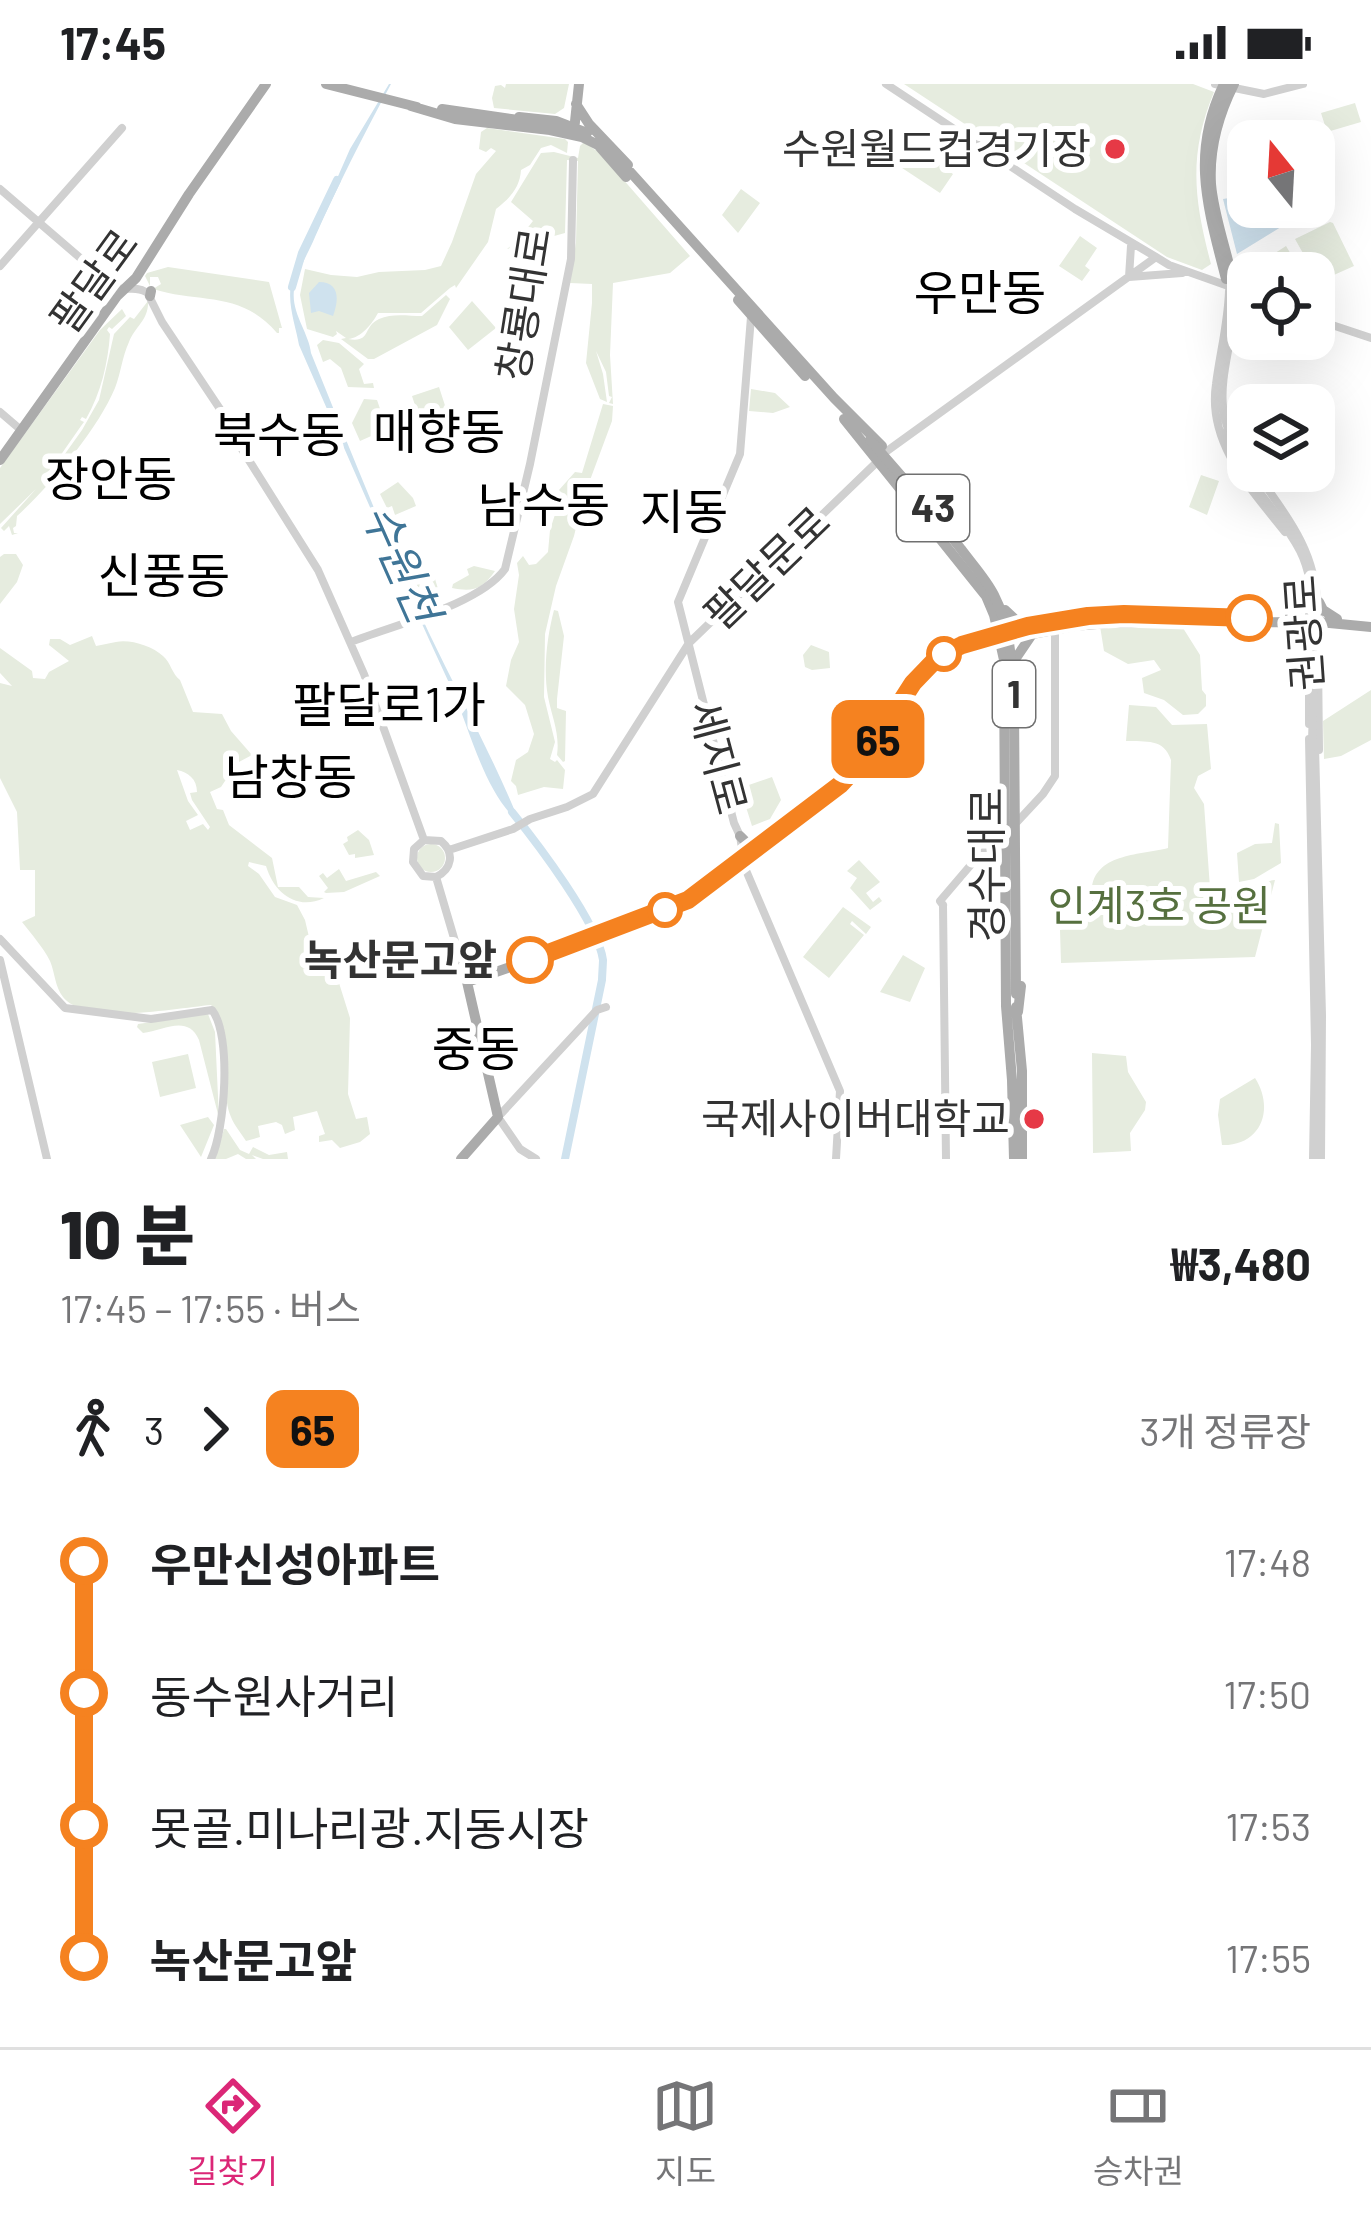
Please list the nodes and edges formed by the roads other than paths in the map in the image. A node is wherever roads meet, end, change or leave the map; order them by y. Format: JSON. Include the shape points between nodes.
{"nodes":[{"id":1,"x":266,"y":84,"type":"edge"},
{"id":2,"x":326,"y":84,"type":"edge"},
{"id":3,"x":346,"y":84,"type":"edge"},
{"id":4,"x":579,"y":84,"type":"edge"},
{"id":5,"x":886,"y":84,"type":"edge"},
{"id":6,"x":1303,"y":84,"type":"edge"},
{"id":7,"x":1226,"y":85,"type":"edge"},
{"id":8,"x":382,"y":98,"type":"junction"},
{"id":9,"x":576,"y":102,"type":"junction"},
{"id":10,"x":411,"y":106,"type":"junction"},
{"id":11,"x":534,"y":122,"type":"junction"},
{"id":12,"x":122,"y":128,"type":"dead end"},
{"id":13,"x":574,"y":130,"type":"junction"},
{"id":14,"x":606,"y":144,"type":"junction"},
{"id":15,"x":621,"y":165,"type":"junction"},
{"id":16,"x":0,"y":188,"type":"edge"},
{"id":17,"x":193,"y":191,"type":"junction"},
{"id":18,"x":39,"y":222,"type":"junction"},
{"id":19,"x":682,"y":235,"type":"junction"},
{"id":20,"x":1120,"y":237,"type":"junction"},
{"id":21,"x":1131,"y":246,"type":"junction"},
{"id":22,"x":1154,"y":259,"type":"junction"},
{"id":23,"x":1227,"y":262,"type":"edge"},
{"id":24,"x":0,"y":266,"type":"edge"},
{"id":25,"x":144,"y":272,"type":"junction"},
{"id":26,"x":1182,"y":273,"type":"junction"},
{"id":27,"x":101,"y":277,"type":"junction"},
{"id":28,"x":1129,"y":277,"type":"junction"},
{"id":29,"x":128,"y":288,"type":"junction"},
{"id":30,"x":1227,"y":288,"type":"edge"},
{"id":31,"x":1227,"y":289,"type":"edge"},
{"id":32,"x":149,"y":294,"type":"junction"},
{"id":33,"x":109,"y":308,"type":"junction"},
{"id":34,"x":751,"y":315,"type":"junction"},
{"id":35,"x":1335,"y":323,"type":"edge"},
{"id":36,"x":770,"y":331,"type":"junction"},
{"id":37,"x":1371,"y":336,"type":"edge"},
{"id":38,"x":1227,"y":349,"type":"edge"},
{"id":39,"x":749,"y":350,"type":"junction"},
{"id":40,"x":1221,"y":373,"type":"junction"},
{"id":41,"x":0,"y":412,"type":"edge"},
{"id":42,"x":847,"y":417,"type":"junction"},
{"id":43,"x":1227,"y":419,"type":"edge"},
{"id":44,"x":21,"y":430,"type":"junction"},
{"id":45,"x":1225,"y":432,"type":"junction"},
{"id":46,"x":1227,"y":435,"type":"edge"},
{"id":47,"x":882,"y":456,"type":"junction"},
{"id":48,"x":0,"y":463,"type":"edge"},
{"id":49,"x":1266,"y":492,"type":"edge"},
{"id":50,"x":1267,"y":492,"type":"edge"},
{"id":51,"x":999,"y":613,"type":"junction"},
{"id":52,"x":1292,"y":618,"type":"junction"},
{"id":53,"x":1314,"y":619,"type":"junction"},
{"id":54,"x":1335,"y":621,"type":"junction"},
{"id":55,"x":1371,"y":624,"type":"edge"},
{"id":56,"x":1030,"y":629,"type":"junction"},
{"id":57,"x":1055,"y":629,"type":"junction"},
{"id":58,"x":351,"y":642,"type":"junction"},
{"id":59,"x":1002,"y":642,"type":"junction"},
{"id":60,"x":689,"y":643,"type":"junction"},
{"id":61,"x":1313,"y":746,"type":"junction"},
{"id":62,"x":1313,"y":777,"type":"junction"},
{"id":63,"x":1019,"y":799,"type":"junction"},
{"id":64,"x":1037,"y":801,"type":"junction"},
{"id":65,"x":1023,"y":815,"type":"junction"},
{"id":66,"x":1006,"y":831,"type":"junction"},
{"id":67,"x":424,"y":841,"type":"junction"},
{"id":68,"x":759,"y":846,"type":"junction"},
{"id":69,"x":449,"y":850,"type":"junction"},
{"id":70,"x":742,"y":853,"type":"junction"},
{"id":71,"x":436,"y":877,"type":"junction"},
{"id":72,"x":0,"y":939,"type":"edge"},
{"id":73,"x":0,"y":960,"type":"edge"},
{"id":74,"x":462,"y":965,"type":"junction"},
{"id":75,"x":486,"y":976,"type":"junction"},
{"id":76,"x":466,"y":982,"type":"junction"},
{"id":77,"x":604,"y":1007,"type":"dead end"},
{"id":78,"x":472,"y":1008,"type":"junction"},
{"id":79,"x":1014,"y":1012,"type":"junction"},
{"id":80,"x":498,"y":1117,"type":"junction"},
{"id":81,"x":47,"y":1159,"type":"edge"},
{"id":82,"x":207,"y":1159,"type":"edge"},
{"id":83,"x":461,"y":1159,"type":"edge"},
{"id":84,"x":536,"y":1159,"type":"edge"},
{"id":85,"x":836,"y":1159,"type":"edge"},
{"id":86,"x":946,"y":1159,"type":"edge"},
{"id":87,"x":1018,"y":1159,"type":"edge"},
{"id":88,"x":1317,"y":1159,"type":"edge"}],
"edges":[{"from":1,"to":17,"type":"main road","name":"팔달로"},
{"from":2,"to":8,"type":"main road"},
{"from":3,"to":8,"type":"main road"},
{"from":4,"to":9,"type":"main road","name":"창룡대로"},
{"from":5,"to":20,"type":"street"},
{"from":6,"to":7,"type":"street","via":[[1264,94]]},
{"from":7,"to":23,"type":"main road","via":[[1206,136],[1204,193]]},
{"from":8,"to":10,"type":"main road"},
{"from":8,"to":11,"type":"main road"},
{"from":9,"to":11,"type":"main road","via":[[561,117]]},
{"from":9,"to":13,"type":"main road","name":"창룡대로"},
{"from":9,"to":14,"type":"main road"},
{"from":10,"to":11,"type":"main road"},
{"from":10,"to":13,"type":"main road","via":[[472,122]]},
{"from":11,"to":13,"type":"main road"},
{"from":12,"to":18,"type":"street"},
{"from":13,"to":14,"type":"main road"},
{"from":13,"to":15,"type":"main road"},
{"from":13,"to":58,"type":"street","name":"창룡대로","via":[[571,259],[506,569],[488,588]]},
{"from":14,"to":15,"type":"main road"},
{"from":15,"to":19,"type":"main road"},
{"from":16,"to":18,"type":"street"},
{"from":17,"to":25,"type":"main road","name":"팔달로"},
{"from":17,"to":29,"type":"main road","name":"팔달로"},
{"from":18,"to":24,"type":"street"},
{"from":18,"to":27,"type":"street"},
{"from":19,"to":34,"type":"main road","name":"경수대로","number":"1"},
{"from":19,"to":36,"type":"main road","name":"경수대로","number":"1"},
{"from":20,"to":21,"type":"street"},
{"from":20,"to":22,"type":"street"},
{"from":21,"to":22,"type":"street"},
{"from":21,"to":28,"type":"street"},
{"from":22,"to":26,"type":"street"},
{"from":22,"to":28,"type":"street","name":"팔달문로"},
{"from":22,"to":30,"type":"street"},
{"from":25,"to":29,"type":"main road","name":"팔달로"},
{"from":25,"to":32,"type":"main road"},
{"from":26,"to":28,"type":"street"},
{"from":26,"to":31,"type":"street"},
{"from":27,"to":29,"type":"street"},
{"from":27,"to":33,"type":"main road"},
{"from":28,"to":47,"type":"street","name":"팔달문로"},
{"from":29,"to":32,"type":"street"},
{"from":29,"to":33,"type":"main road","name":"팔달로"},
{"from":29,"to":48,"type":"main road","name":"팔달로"},
{"from":32,"to":58,"type":"street","via":[[158,325],[318,570]]},
{"from":33,"to":44,"type":"main road","name":"팔달로"},
{"from":34,"to":36,"type":"main road","name":"경수대로","number":"1"},
{"from":34,"to":39,"type":"street","name":"세지로"},
{"from":35,"to":37,"type":"street"},
{"from":36,"to":39,"type":"street"},
{"from":36,"to":42,"type":"main road","name":"경수대로","number":"1"},
{"from":38,"to":40,"type":"street","name":"권광로"},
{"from":39,"to":60,"type":"street","name":"세지로","via":[[740,454],[678,602]]},
{"from":40,"to":43,"type":"street","name":"권광로"},
{"from":40,"to":45,"type":"street","name":"권광로"},
{"from":40,"to":53,"type":"street","name":"권광로","via":[[1219,432],[1299,554]]},
{"from":41,"to":44,"type":"street"},
{"from":42,"to":47,"type":"main road","name":"경수대로","number":"43"},
{"from":42,"to":79,"type":"main road","name":"경수대로","number":"1","bridge":true,"via":[[978,571],[1004,621],[1014,706]]},
{"from":44,"to":48,"type":"main road","name":"팔달로"},
{"from":45,"to":46,"type":"street","bridge":true},
{"from":45,"to":61,"type":"street","bridge":true,"via":[[1307,569]]},
{"from":47,"to":51,"type":"main road","name":"경수대로","number":"43","via":[[997,590]]},
{"from":47,"to":60,"type":"street","name":"팔달문로"},
{"from":49,"to":61,"type":"street","bridge":true,"via":[[1312,573]]},
{"from":50,"to":53,"type":"street","name":"권광로","via":[[1305,547],[1316,580]]},
{"from":51,"to":56,"type":"main road","number":"43"},
{"from":51,"to":59,"type":"main road","name":"경수대로"},
{"from":51,"to":59,"type":"main road"},
{"from":52,"to":53,"type":"main road"},
{"from":52,"to":53,"type":"main road"},
{"from":52,"to":56,"type":"main road","via":[[1124,614]]},
{"from":52,"to":57,"type":"main road"},
{"from":53,"to":54,"type":"main road"},
{"from":53,"to":54,"type":"main road","via":[[1323,610]]},
{"from":53,"to":62,"type":"street","name":"권광로"},
{"from":54,"to":55,"type":"main road"},
{"from":56,"to":57,"type":"main road"},
{"from":56,"to":59,"type":"main road"},
{"from":56,"to":59,"type":"main road"},
{"from":57,"to":64,"type":"street","via":[[1055,776]]},
{"from":58,"to":67,"type":"street"},
{"from":59,"to":63,"type":"main road","name":"경수대로"},
{"from":59,"to":66,"type":"main road","name":"경수대로"},
{"from":59,"to":68,"type":"main road","via":[[962,645],[938,657],[841,784]]},
{"from":59,"to":70,"type":"main road","via":[[933,667],[853,779]]},
{"from":60,"to":69,"type":"street","name":"팔달문로","via":[[592,794]]},
{"from":60,"to":70,"type":"street","name":"세지로"},
{"from":61,"to":62,"type":"street","name":"권광로"},
{"from":62,"to":88,"type":"street","name":"권광로"},
{"from":62,"to":88,"type":"street","name":"권광로","via":[[1322,1044]]},
{"from":63,"to":64,"type":"street"},
{"from":63,"to":65,"type":"main road","name":"경수대로"},
{"from":64,"to":65,"type":"street"},
{"from":65,"to":66,"type":"street"},
{"from":65,"to":79,"type":"main road","name":"경수대로","via":[[1021,1006]]},
{"from":66,"to":79,"type":"main road","name":"경수대로","via":[[1006,1006]]},
{"from":66,"to":86,"type":"street","via":[[943,902]]},
{"from":67,"to":69,"type":"street"},
{"from":67,"to":71,"type":"street","via":[[412,862]]},
{"from":68,"to":70,"type":"main road"},
{"from":68,"to":70,"type":"main road"},
{"from":69,"to":71,"type":"street","via":[[448,869]]},
{"from":70,"to":75,"type":"main road","via":[[689,905]]},
{"from":70,"to":85,"type":"street","name":"세지로","via":[[840,1090]]},
{"from":71,"to":74,"type":"street"},
{"from":72,"to":82,"type":"street","via":[[65,1008],[151,1019],[212,1010],[222,1040],[224,1117]]},
{"from":73,"to":81,"type":"street"},
{"from":74,"to":75,"type":"street"},
{"from":74,"to":76,"type":"street"},
{"from":75,"to":76,"type":"main road"},
{"from":75,"to":78,"type":"main road"},
{"from":76,"to":78,"type":"main road"},
{"from":77,"to":80,"type":"street"},
{"from":78,"to":80,"type":"main road"},
{"from":79,"to":87,"type":"main road","name":"경수대로","number":"1"},
{"from":80,"to":83,"type":"main road"},
{"from":80,"to":84,"type":"street"}]}
